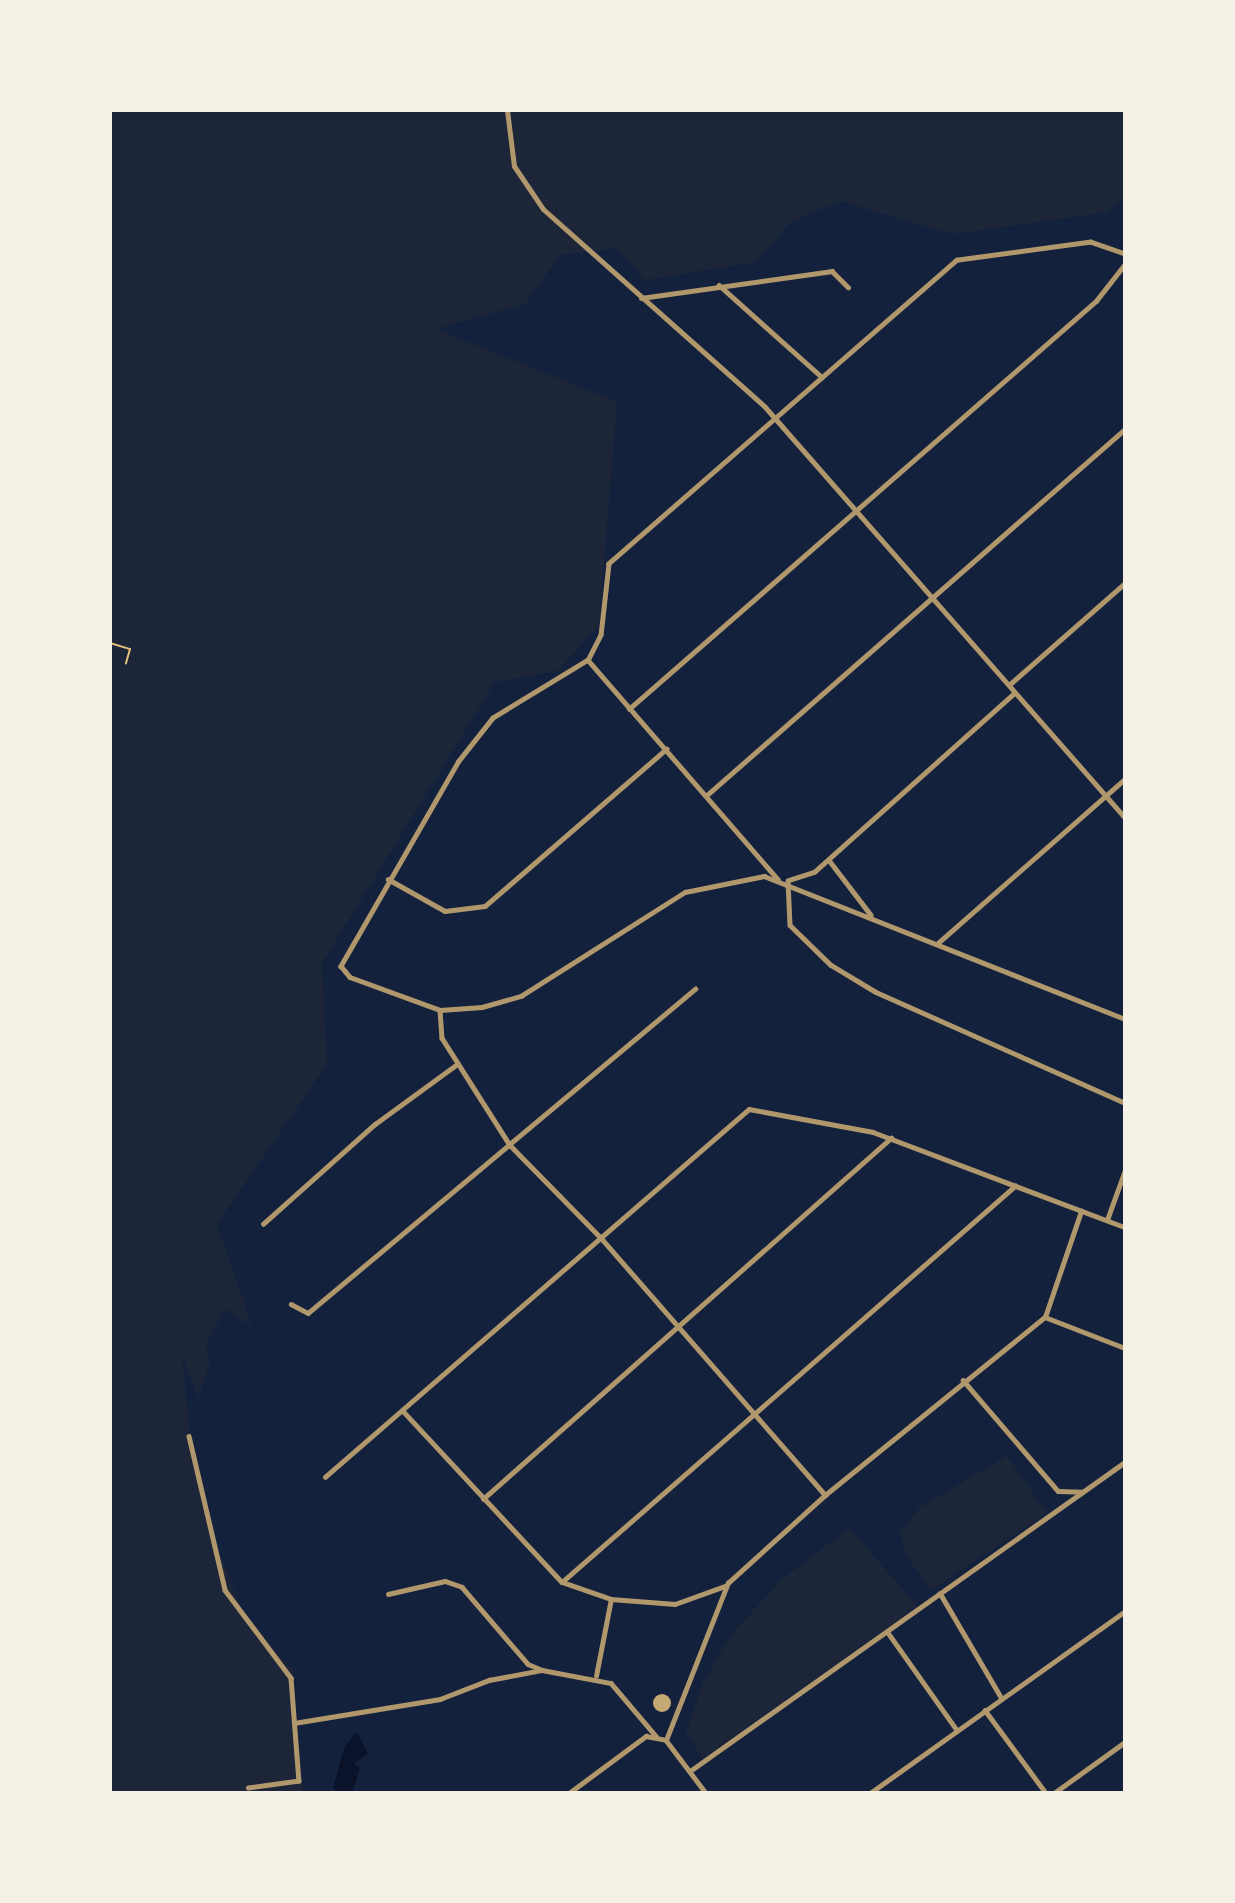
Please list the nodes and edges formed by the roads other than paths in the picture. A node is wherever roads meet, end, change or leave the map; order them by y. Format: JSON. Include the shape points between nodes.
{"nodes":[{"id":1,"x":506,"y":110,"type":"edge"},
{"id":2,"x":1125,"y":254,"type":"edge"},
{"id":3,"x":1125,"y":264,"type":"edge"},
{"id":4,"x":719,"y":285,"type":"junction"},
{"id":5,"x":848,"y":286,"type":"dead end"},
{"id":6,"x":641,"y":298,"type":"junction"},
{"id":7,"x":822,"y":377,"type":"junction"},
{"id":8,"x":776,"y":419,"type":"junction"},
{"id":9,"x":1125,"y":429,"type":"edge"},
{"id":10,"x":856,"y":510,"type":"junction"},
{"id":11,"x":1125,"y":583,"type":"edge"},
{"id":12,"x":933,"y":598,"type":"junction"},
{"id":13,"x":588,"y":660,"type":"junction"},
{"id":14,"x":1009,"y":685,"type":"junction"},
{"id":15,"x":1015,"y":693,"type":"junction"},
{"id":16,"x":629,"y":709,"type":"junction"},
{"id":17,"x":666,"y":749,"type":"junction"},
{"id":18,"x":1125,"y":779,"type":"edge"},
{"id":19,"x":707,"y":795,"type":"junction"},
{"id":20,"x":1106,"y":796,"type":"junction"},
{"id":21,"x":1125,"y":818,"type":"edge"},
{"id":22,"x":829,"y":860,"type":"junction"},
{"id":23,"x":388,"y":878,"type":"junction"},
{"id":24,"x":778,"y":879,"type":"junction"},
{"id":25,"x":788,"y":881,"type":"junction"},
{"id":26,"x":872,"y":916,"type":"junction"},
{"id":27,"x":938,"y":943,"type":"junction"},
{"id":28,"x":695,"y":989,"type":"dead end"},
{"id":29,"x":440,"y":1010,"type":"junction"},
{"id":30,"x":1125,"y":1019,"type":"edge"},
{"id":31,"x":456,"y":1065,"type":"junction"},
{"id":32,"x":1125,"y":1103,"type":"edge"},
{"id":33,"x":891,"y":1138,"type":"junction"},
{"id":34,"x":510,"y":1145,"type":"junction"},
{"id":35,"x":1125,"y":1170,"type":"edge"},
{"id":36,"x":1015,"y":1186,"type":"junction"},
{"id":37,"x":1081,"y":1211,"type":"junction"},
{"id":38,"x":1107,"y":1220,"type":"junction"},
{"id":39,"x":263,"y":1224,"type":"dead end"},
{"id":40,"x":1125,"y":1227,"type":"edge"},
{"id":41,"x":602,"y":1240,"type":"junction"},
{"id":42,"x":291,"y":1304,"type":"dead end"},
{"id":43,"x":1045,"y":1317,"type":"junction"},
{"id":44,"x":677,"y":1327,"type":"junction"},
{"id":45,"x":1125,"y":1348,"type":"edge"},
{"id":46,"x":963,"y":1380,"type":"junction"},
{"id":47,"x":403,"y":1410,"type":"junction"},
{"id":48,"x":753,"y":1416,"type":"junction"},
{"id":49,"x":189,"y":1436,"type":"dead end"},
{"id":50,"x":1125,"y":1462,"type":"edge"},
{"id":51,"x":325,"y":1477,"type":"dead end"},
{"id":52,"x":1083,"y":1492,"type":"junction"},
{"id":53,"x":825,"y":1495,"type":"junction"},
{"id":54,"x":484,"y":1500,"type":"junction"},
{"id":55,"x":562,"y":1582,"type":"junction"},
{"id":56,"x":728,"y":1583,"type":"junction"},
{"id":57,"x":940,"y":1593,"type":"junction"},
{"id":58,"x":388,"y":1594,"type":"dead end"},
{"id":59,"x":611,"y":1599,"type":"junction"},
{"id":60,"x":1125,"y":1611,"type":"edge"},
{"id":61,"x":889,"y":1634,"type":"junction"},
{"id":62,"x":542,"y":1670,"type":"junction"},
{"id":63,"x":596,"y":1676,"type":"junction"},
{"id":64,"x":1001,"y":1697,"type":"junction"},
{"id":65,"x":985,"y":1710,"type":"junction"},
{"id":66,"x":294,"y":1723,"type":"junction"},
{"id":67,"x":957,"y":1730,"type":"junction"},
{"id":68,"x":656,"y":1736,"type":"junction"},
{"id":69,"x":666,"y":1740,"type":"junction"},
{"id":70,"x":1125,"y":1742,"type":"edge"},
{"id":71,"x":690,"y":1771,"type":"junction"},
{"id":72,"x":248,"y":1788,"type":"dead end"},
{"id":73,"x":569,"y":1793,"type":"edge"},
{"id":74,"x":706,"y":1793,"type":"edge"},
{"id":75,"x":870,"y":1793,"type":"edge"},
{"id":76,"x":1046,"y":1793,"type":"edge"},
{"id":77,"x":1054,"y":1793,"type":"edge"}],
"edges":[{"from":1,"to":6,"type":"street","via":[[522,184]]},
{"from":2,"to":7,"type":"street","via":[[1090,242],[957,260]]},
{"from":3,"to":10,"type":"street","via":[[1096,301]]},
{"from":4,"to":5,"type":"street","via":[[832,271]]},
{"from":4,"to":6,"type":"street"},
{"from":4,"to":7,"type":"street"},
{"from":6,"to":8,"type":"street"},
{"from":7,"to":8,"type":"street"},
{"from":8,"to":10,"type":"street"},
{"from":8,"to":13,"type":"street","via":[[609,564],[601,635]]},
{"from":9,"to":12,"type":"street"},
{"from":10,"to":12,"type":"street"},
{"from":10,"to":16,"type":"street"},
{"from":11,"to":14,"type":"street"},
{"from":12,"to":14,"type":"street"},
{"from":12,"to":19,"type":"street"},
{"from":13,"to":16,"type":"street"},
{"from":13,"to":23,"type":"street","via":[[494,718],[459,761]]},
{"from":14,"to":15,"type":"street"},
{"from":15,"to":20,"type":"street"},
{"from":15,"to":22,"type":"street"},
{"from":16,"to":17,"type":"street"},
{"from":17,"to":19,"type":"street"},
{"from":17,"to":23,"type":"street","via":[[485,906],[445,911]]},
{"from":18,"to":20,"type":"street"},
{"from":19,"to":24,"type":"street"},
{"from":20,"to":21,"type":"street"},
{"from":20,"to":27,"type":"street"},
{"from":22,"to":25,"type":"street"},
{"from":22,"to":26,"type":"street"},
{"from":23,"to":29,"type":"street","via":[[343,958],[345,974]]},
{"from":24,"to":25,"type":"street"},
{"from":24,"to":29,"type":"street","via":[[764,876],[685,892],[521,996]]},
{"from":25,"to":26,"type":"street"},
{"from":25,"to":32,"type":"street","via":[[790,925],[831,965],[876,992]]},
{"from":26,"to":27,"type":"street"},
{"from":27,"to":30,"type":"street"},
{"from":28,"to":34,"type":"street"},
{"from":29,"to":31,"type":"street","via":[[442,1038]]},
{"from":31,"to":34,"type":"street"},
{"from":31,"to":39,"type":"street","via":[[375,1125]]},
{"from":33,"to":36,"type":"street"},
{"from":33,"to":41,"type":"street","via":[[749,1109]]},
{"from":33,"to":44,"type":"street"},
{"from":34,"to":41,"type":"street"},
{"from":34,"to":42,"type":"street","via":[[308,1312]]},
{"from":35,"to":38,"type":"street"},
{"from":36,"to":37,"type":"street"},
{"from":36,"to":48,"type":"street"},
{"from":37,"to":38,"type":"street"},
{"from":37,"to":43,"type":"street"},
{"from":38,"to":40,"type":"street"},
{"from":41,"to":44,"type":"street"},
{"from":41,"to":47,"type":"street"},
{"from":43,"to":45,"type":"street"},
{"from":43,"to":46,"type":"street"},
{"from":44,"to":48,"type":"street"},
{"from":44,"to":54,"type":"street"},
{"from":46,"to":52,"type":"street","via":[[1058,1491]]},
{"from":46,"to":53,"type":"street"},
{"from":47,"to":51,"type":"street"},
{"from":47,"to":54,"type":"street"},
{"from":48,"to":53,"type":"street"},
{"from":48,"to":55,"type":"street"},
{"from":49,"to":66,"type":"street","via":[[225,1590],[290,1678]]},
{"from":50,"to":52,"type":"street"},
{"from":52,"to":57,"type":"street"},
{"from":53,"to":56,"type":"street"},
{"from":54,"to":55,"type":"street"},
{"from":55,"to":59,"type":"street"},
{"from":56,"to":59,"type":"street","via":[[708,1597],[675,1604]]},
{"from":56,"to":69,"type":"street"},
{"from":57,"to":61,"type":"street"},
{"from":57,"to":64,"type":"street"},
{"from":58,"to":62,"type":"street","via":[[445,1581],[462,1587],[528,1664]]},
{"from":59,"to":63,"type":"street"},
{"from":60,"to":64,"type":"street"},
{"from":61,"to":67,"type":"street"},
{"from":61,"to":71,"type":"street"},
{"from":62,"to":63,"type":"street"},
{"from":62,"to":66,"type":"street","via":[[489,1680],[440,1699]]},
{"from":63,"to":68,"type":"street","via":[[611,1683]]},
{"from":64,"to":65,"type":"street"},
{"from":65,"to":67,"type":"street"},
{"from":65,"to":76,"type":"street"},
{"from":66,"to":72,"type":"street","via":[[299,1782]]},
{"from":67,"to":75,"type":"street"},
{"from":68,"to":69,"type":"street"},
{"from":68,"to":73,"type":"street","via":[[646,1735]]},
{"from":69,"to":71,"type":"street"},
{"from":70,"to":77,"type":"street"},
{"from":71,"to":74,"type":"street"}]}
